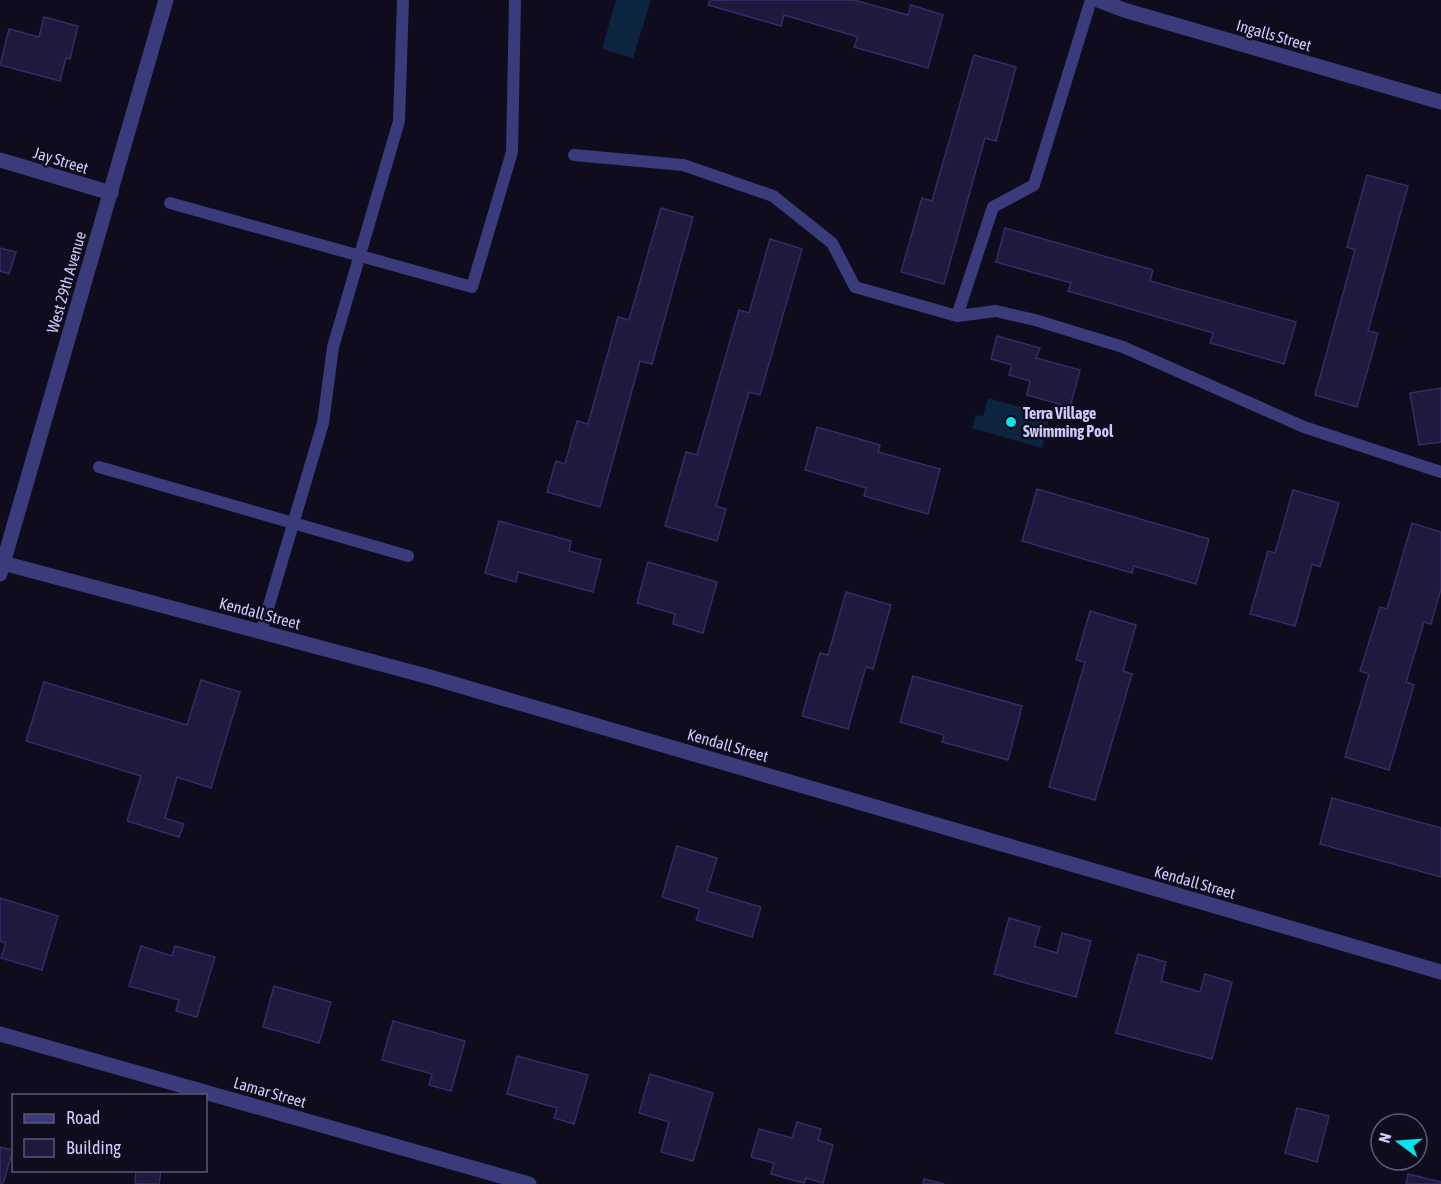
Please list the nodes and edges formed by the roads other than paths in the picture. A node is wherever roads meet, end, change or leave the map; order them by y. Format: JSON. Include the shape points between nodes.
{"nodes":[{"id":1,"x":166,"y":0,"type":"edge"},
{"id":2,"x":403,"y":0,"type":"edge"},
{"id":3,"x":515,"y":0,"type":"edge"},
{"id":4,"x":1091,"y":0,"type":"edge"},
{"id":5,"x":1098,"y":0,"type":"edge"},
{"id":6,"x":1441,"y":102,"type":"edge"},
{"id":7,"x":574,"y":155,"type":"dead end"},
{"id":8,"x":0,"y":160,"type":"edge"},
{"id":9,"x":111,"y":194,"type":"junction"},
{"id":10,"x":170,"y":203,"type":"dead end"},
{"id":11,"x":360,"y":255,"type":"junction"},
{"id":12,"x":957,"y":316,"type":"junction"},
{"id":13,"x":99,"y":467,"type":"dead end"},
{"id":14,"x":1441,"y":472,"type":"edge"},
{"id":15,"x":293,"y":524,"type":"junction"},
{"id":16,"x":5,"y":540,"type":"edge"},
{"id":17,"x":408,"y":556,"type":"dead end"},
{"id":18,"x":2,"y":568,"type":"edge"},
{"id":19,"x":261,"y":632,"type":"junction"},
{"id":20,"x":1441,"y":972,"type":"edge"},
{"id":21,"x":0,"y":1034,"type":"edge"},
{"id":22,"x":530,"y":1184,"type":"edge"}],
"edges":[{"from":1,"to":9,"type":"street","name":"West 29th Avenue"},
{"from":2,"to":11,"type":"lane","via":[[399,121]]},
{"from":3,"to":11,"type":"lane","via":[[512,152],[472,287]]},
{"from":4,"to":12,"type":"lane","via":[[1034,185],[993,207]]},
{"from":5,"to":6,"type":"street","name":"Ingalls Street"},
{"from":7,"to":12,"type":"lane","via":[[683,165],[773,196],[832,243],[855,287]]},
{"from":8,"to":9,"type":"street","name":"Jay Street"},
{"from":9,"to":16,"type":"street","name":"West 29th Avenue"},
{"from":10,"to":11,"type":"lane"},
{"from":11,"to":15,"type":"lane","via":[[333,347],[323,423]]},
{"from":12,"to":14,"type":"lane","via":[[996,311],[1123,347],[1304,427]]},
{"from":13,"to":15,"type":"lane"},
{"from":15,"to":17,"type":"lane"},
{"from":15,"to":19,"type":"lane"},
{"from":16,"to":18,"type":"street","name":"West 29th Avenue"},
{"from":18,"to":19,"type":"street","name":"Kendall Street"},
{"from":19,"to":20,"type":"street","name":"Kendall Street","via":[[430,677]]},
{"from":21,"to":22,"type":"street","name":"Lamar Street"}]}
